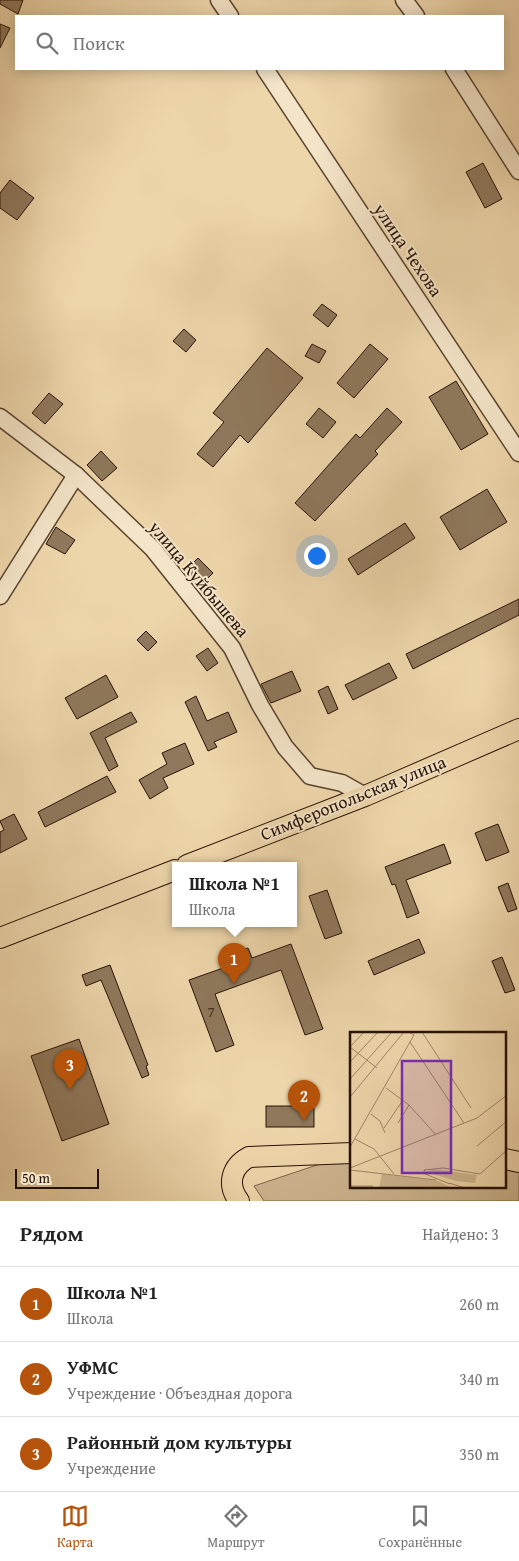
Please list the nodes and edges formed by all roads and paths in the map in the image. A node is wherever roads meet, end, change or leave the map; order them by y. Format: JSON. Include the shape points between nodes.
{"nodes":[{"id":1,"x":219,"y":0,"type":"edge"},
{"id":2,"x":404,"y":0,"type":"edge"},
{"id":3,"x":229,"y":15,"type":"edge"},
{"id":4,"x":415,"y":15,"type":"edge"},
{"id":5,"x":265,"y":70,"type":"edge"},
{"id":6,"x":455,"y":70,"type":"edge"},
{"id":7,"x":519,"y":171,"type":"edge"},
{"id":8,"x":2,"y":422,"type":"edge"},
{"id":9,"x":519,"y":453,"type":"edge"},
{"id":10,"x":76,"y":475,"type":"junction"},
{"id":11,"x":0,"y":596,"type":"edge"},
{"id":12,"x":519,"y":729,"type":"edge"},
{"id":13,"x":365,"y":796,"type":"junction"},
{"id":14,"x":195,"y":862,"type":"edge"},
{"id":15,"x":172,"y":871,"type":"edge"},
{"id":16,"x":0,"y":938,"type":"edge"},
{"id":17,"x":350,"y":1152,"type":"edge"},
{"id":18,"x":506,"y":1159,"type":"edge"},
{"id":19,"x":519,"y":1162,"type":"edge"},
{"id":20,"x":239,"y":1201,"type":"edge"}],
"edges":[{"from":1,"to":3,"type":"street"},
{"from":2,"to":4,"type":"street"},
{"from":5,"to":9,"type":"street","name":"улица Чехова"},
{"from":6,"to":7,"type":"street"},
{"from":8,"to":10,"type":"street","name":"улица Куйбышева"},
{"from":10,"to":11,"type":"street"},
{"from":10,"to":13,"type":"street","name":"улица Куйбышева","via":[[153,549],[227,641],[285,747],[310,776],[342,782]]},
{"from":12,"to":13,"type":"main road","name":"Симферопольская улица"},
{"from":13,"to":14,"type":"main road","name":"Симферопольская улица"},
{"from":15,"to":16,"type":"main road"},
{"from":17,"to":20,"type":"main road","via":[[249,1156],[236,1166],[232,1176],[232,1186]]},
{"from":18,"to":19,"type":"main road"}]}
